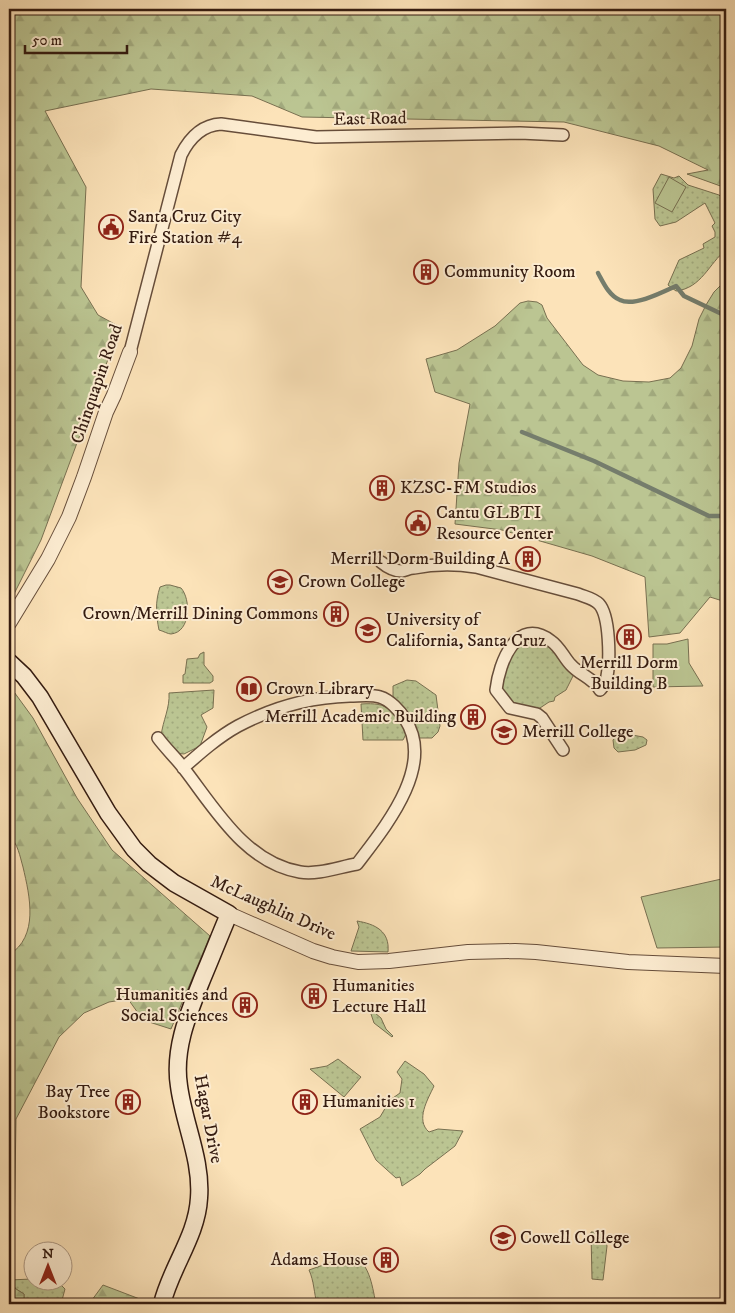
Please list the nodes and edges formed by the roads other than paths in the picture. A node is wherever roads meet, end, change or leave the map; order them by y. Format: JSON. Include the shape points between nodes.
{"nodes":[{"id":1,"x":563,"y":135,"type":"dead end"},
{"id":2,"x":186,"y":145,"type":"joint"},
{"id":3,"x":130,"y":352,"type":"joint"},
{"id":4,"x":381,"y":562,"type":"dead end"},
{"id":5,"x":9,"y":622,"type":"edge"},
{"id":6,"x":9,"y":662,"type":"edge"},
{"id":7,"x":158,"y":738,"type":"dead end"},
{"id":8,"x":563,"y":750,"type":"dead end"},
{"id":9,"x":184,"y":768,"type":"junction"},
{"id":10,"x":229,"y":914,"type":"junction"},
{"id":11,"x":726,"y":966,"type":"edge"},
{"id":12,"x":162,"y":1304,"type":"edge"}],
"edges":[{"from":1,"to":2,"type":"street","name":"East Road","via":[[316,137],[210,124]]},
{"from":2,"to":3,"type":"street","name":"Chinquapin Road","via":[[174,176]]},
{"from":3,"to":5,"type":"street","name":"Chinquapin Road","via":[[69,517],[48,559]]},
{"from":4,"to":8,"type":"street","via":[[388,568],[402,571],[434,566],[476,566],[593,599],[602,609],[607,634],[607,676],[600,690],[597,684],[576,671],[553,642],[543,636],[527,634],[511,646],[496,690],[510,708],[542,718]]},
{"from":6,"to":10,"type":"main road","name":"McLaughlin Drive","via":[[40,697],[108,813],[134,849],[174,883]]},
{"from":7,"to":9,"type":"street"},
{"from":9,"to":9,"type":"street","via":[[236,727],[281,708],[328,697],[381,697],[401,712],[415,741],[416,759],[398,806],[365,853],[356,864],[316,872],[300,872],[270,862],[239,839]]},
{"from":10,"to":11,"type":"street","name":"McLaughlin Drive","via":[[313,951],[358,962],[515,951],[628,962]]},
{"from":10,"to":12,"type":"main road","name":"Hagar Drive","via":[[185,1022],[180,1049],[179,1086],[196,1159],[199,1198],[196,1221],[169,1280]]}]}
